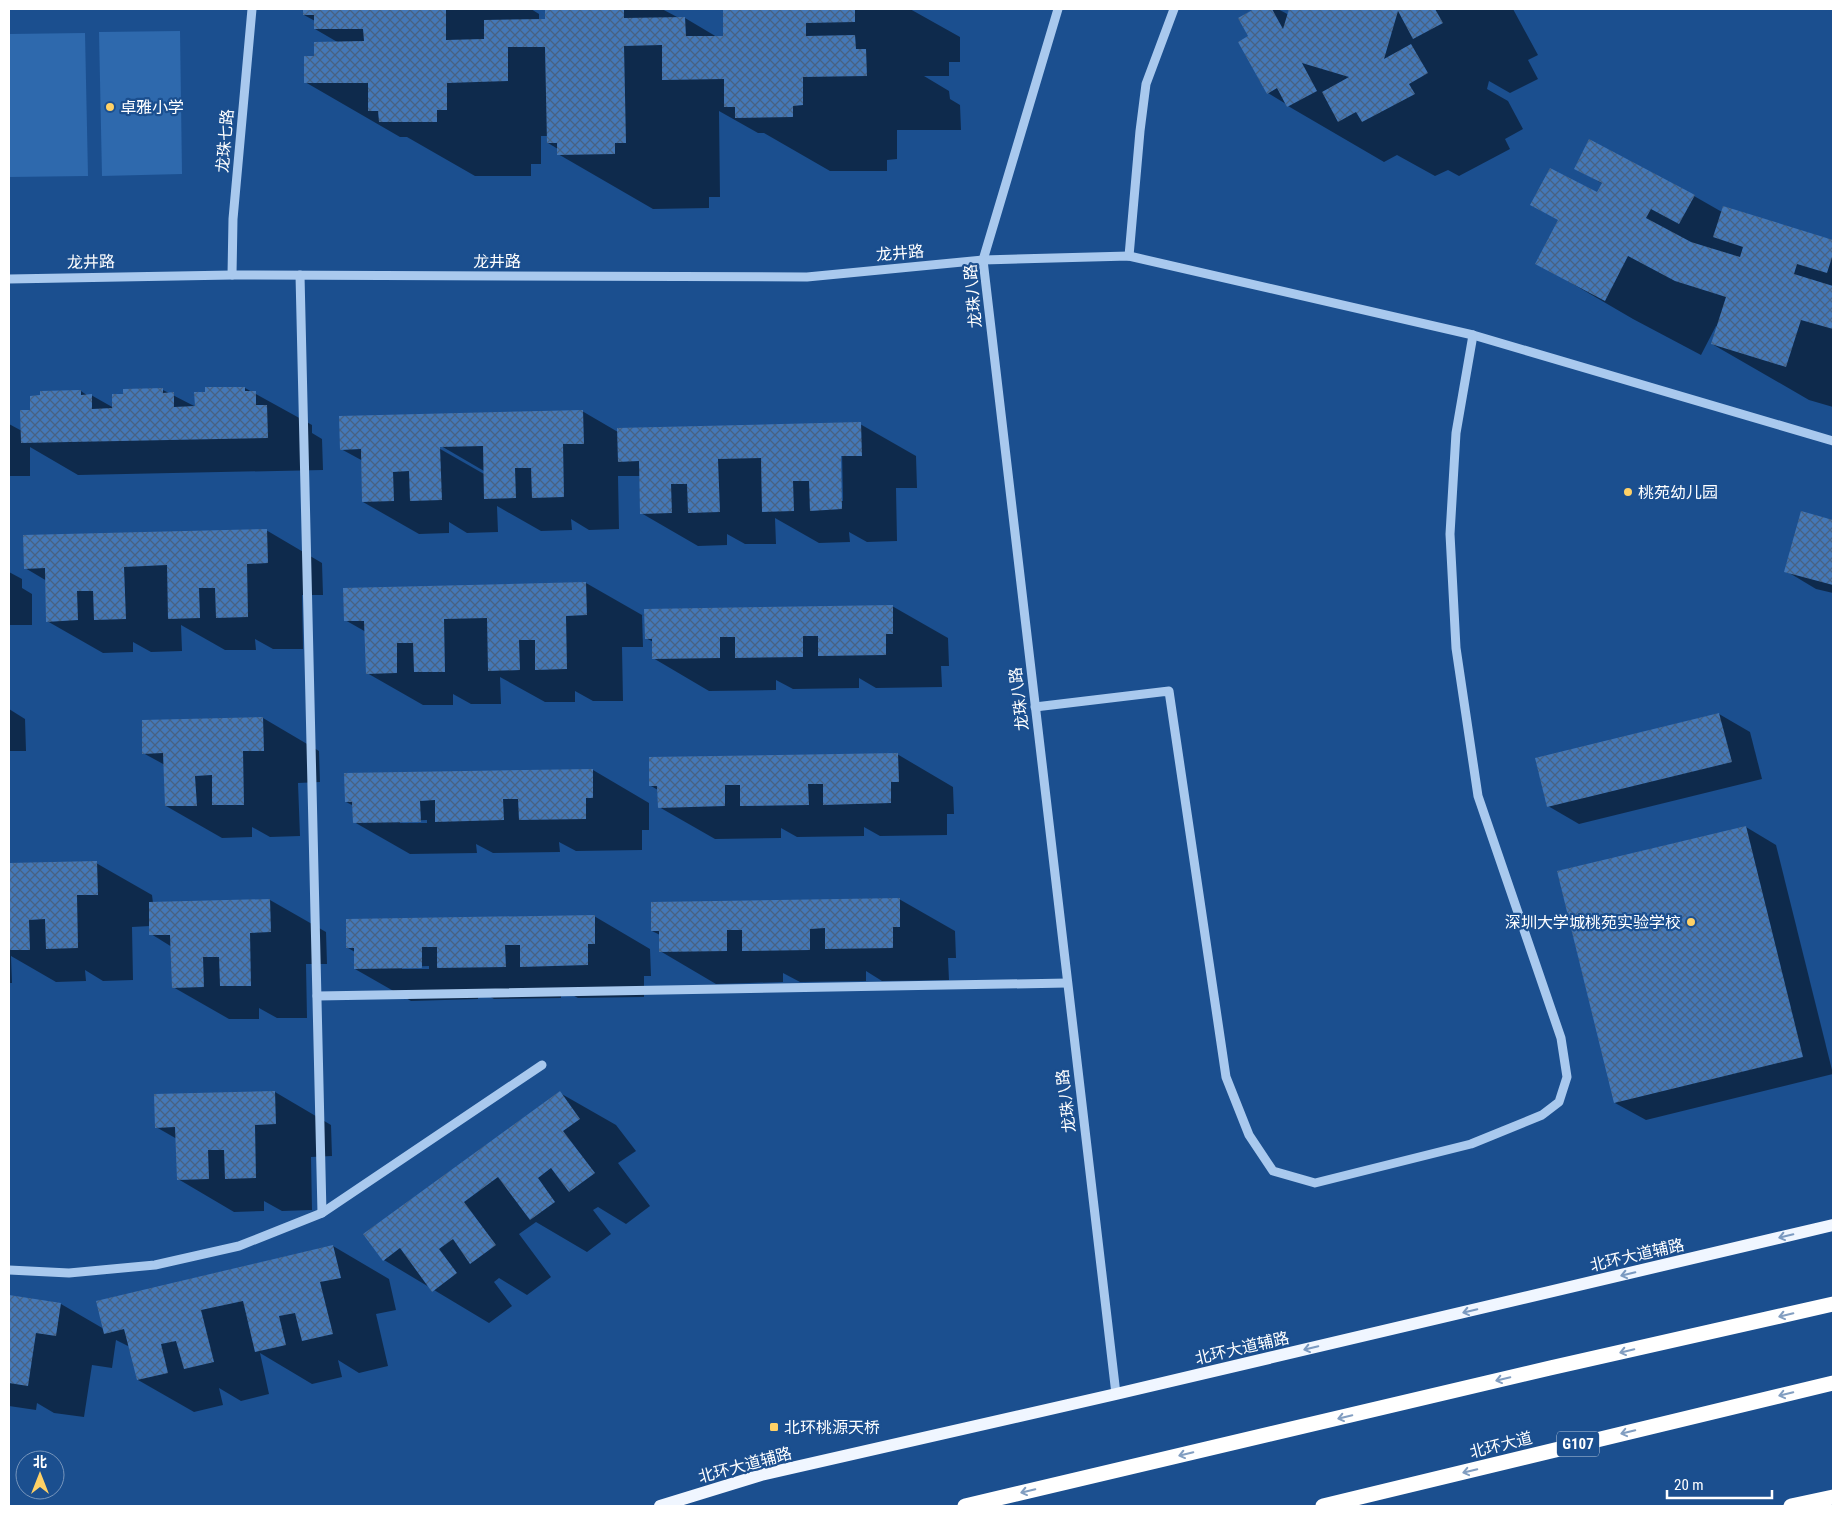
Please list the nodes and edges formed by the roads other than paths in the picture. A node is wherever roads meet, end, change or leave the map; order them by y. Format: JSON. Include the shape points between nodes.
{"nodes":[{"id":1,"x":252,"y":9,"type":"edge"},
{"id":2,"x":1058,"y":9,"type":"edge"},
{"id":3,"x":1174,"y":9,"type":"edge"},
{"id":4,"x":1129,"y":256,"type":"junction"},
{"id":5,"x":983,"y":260,"type":"junction"},
{"id":6,"x":232,"y":276,"type":"junction"},
{"id":7,"x":300,"y":276,"type":"junction"},
{"id":8,"x":9,"y":279,"type":"edge"},
{"id":9,"x":1473,"y":334,"type":"junction"},
{"id":10,"x":1833,"y":441,"type":"edge"},
{"id":11,"x":1035,"y":707,"type":"junction"},
{"id":12,"x":1067,"y":983,"type":"junction"},
{"id":13,"x":317,"y":996,"type":"junction"},
{"id":14,"x":542,"y":1065,"type":"dead end"},
{"id":15,"x":322,"y":1213,"type":"junction"},
{"id":16,"x":1833,"y":1225,"type":"edge"},
{"id":17,"x":9,"y":1270,"type":"edge"},
{"id":18,"x":1833,"y":1304,"type":"edge"},
{"id":19,"x":1833,"y":1382,"type":"edge"},
{"id":20,"x":1116,"y":1394,"type":"junction"},
{"id":21,"x":1833,"y":1497,"type":"edge"},
{"id":22,"x":660,"y":1506,"type":"edge"},
{"id":23,"x":965,"y":1506,"type":"edge"},
{"id":24,"x":1323,"y":1506,"type":"edge"},
{"id":25,"x":1791,"y":1506,"type":"edge"}],
"edges":[{"from":1,"to":6,"type":"street","name":"龙珠七路","via":[[233,219]]},
{"from":2,"to":5,"type":"street","name":"龙珠八路"},
{"from":3,"to":4,"type":"street","via":[[1146,84]]},
{"from":4,"to":5,"type":"street","name":"龙井路"},
{"from":4,"to":9,"type":"street","name":"龙井路"},
{"from":5,"to":7,"type":"street","name":"龙井路","via":[[807,277]]},
{"from":5,"to":11,"type":"street","name":"龙珠八路"},
{"from":6,"to":7,"type":"street","name":"龙井路"},
{"from":6,"to":8,"type":"street","name":"龙井路"},
{"from":7,"to":13,"type":"street"},
{"from":9,"to":10,"type":"street","name":"龙井路"},
{"from":9,"to":11,"type":"street","via":[[1456,433],[1450,534],[1456,648],[1478,796],[1561,1038],[1567,1077],[1560,1102],[1542,1115],[1471,1144],[1315,1183],[1273,1171],[1249,1135],[1226,1077],[1169,691]]},
{"from":11,"to":12,"type":"street","name":"龙珠八路"},
{"from":12,"to":13,"type":"street"},
{"from":12,"to":20,"type":"street","name":"龙珠八路"},
{"from":13,"to":15,"type":"street"},
{"from":14,"to":15,"type":"street"},
{"from":15,"to":17,"type":"street","via":[[240,1246],[155,1265],[69,1274]]},
{"from":16,"to":20,"type":"main road","name":"北环大道辅路","one_way":true},
{"from":18,"to":23,"type":"highway","one_way":true},
{"from":19,"to":24,"type":"highway","name":"北环大道","number":"G107","one_way":true},
{"from":20,"to":22,"type":"main road","name":"北环大道辅路","via":[[761,1475]]},
{"from":21,"to":25,"type":"highway"}]}
